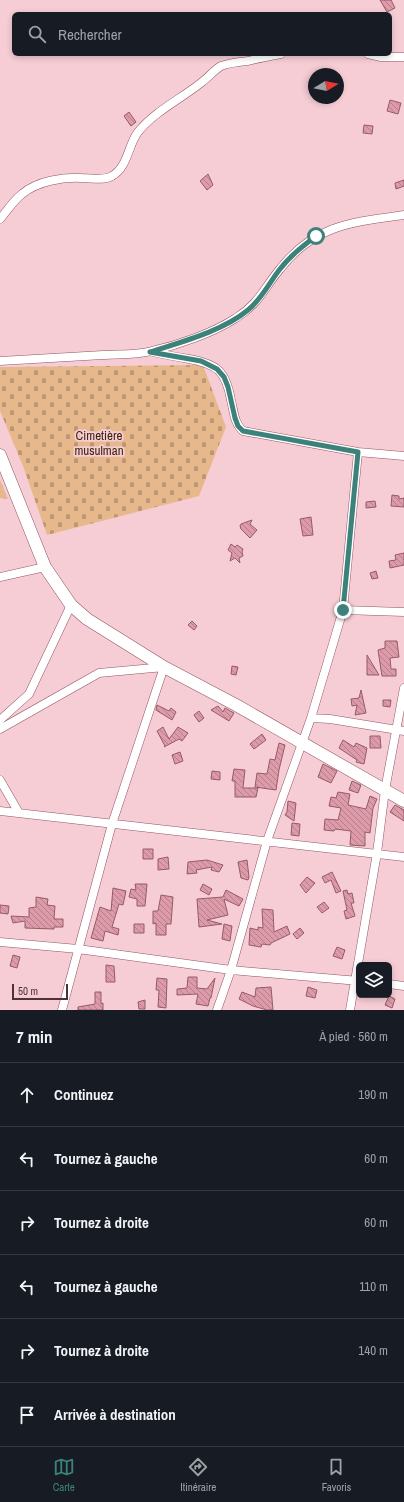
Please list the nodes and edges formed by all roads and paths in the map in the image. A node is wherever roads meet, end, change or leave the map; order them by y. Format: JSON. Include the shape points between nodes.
{"nodes":[{"id":1,"x":272,"y":56,"type":"edge"},
{"id":2,"x":377,"y":56,"type":"edge"},
{"id":3,"x":404,"y":57,"type":"edge"},
{"id":4,"x":404,"y":215,"type":"edge"},
{"id":5,"x":0,"y":219,"type":"edge"},
{"id":6,"x":150,"y":352,"type":"junction"},
{"id":7,"x":0,"y":361,"type":"edge"},
{"id":8,"x":358,"y":452,"type":"junction"},
{"id":9,"x":0,"y":454,"type":"edge"},
{"id":10,"x":404,"y":456,"type":"edge"},
{"id":11,"x":45,"y":567,"type":"junction"},
{"id":12,"x":0,"y":577,"type":"edge"},
{"id":13,"x":71,"y":605,"type":"junction"},
{"id":14,"x":343,"y":610,"type":"junction"},
{"id":15,"x":404,"y":612,"type":"edge"},
{"id":16,"x":164,"y":667,"type":"junction"},
{"id":17,"x":404,"y":688,"type":"edge"},
{"id":18,"x":311,"y":718,"type":"junction"},
{"id":19,"x":0,"y":720,"type":"edge"},
{"id":20,"x":0,"y":729,"type":"edge"},
{"id":21,"x":401,"y":730,"type":"edge"},
{"id":22,"x":302,"y":742,"type":"junction"},
{"id":23,"x":0,"y":780,"type":"edge"},
{"id":24,"x":385,"y":790,"type":"junction"},
{"id":25,"x":404,"y":801,"type":"edge"},
{"id":26,"x":0,"y":811,"type":"edge"},
{"id":27,"x":19,"y":813,"type":"junction"},
{"id":28,"x":112,"y":824,"type":"junction"},
{"id":29,"x":267,"y":841,"type":"junction"},
{"id":30,"x":377,"y":853,"type":"junction"},
{"id":31,"x":404,"y":857,"type":"edge"},
{"id":32,"x":0,"y":942,"type":"edge"},
{"id":33,"x":78,"y":949,"type":"junction"},
{"id":34,"x":360,"y":962,"type":"edge"},
{"id":35,"x":231,"y":970,"type":"junction"},
{"id":36,"x":356,"y":981,"type":"edge"},
{"id":37,"x":392,"y":984,"type":"edge"},
{"id":38,"x":356,"y":985,"type":"edge"},
{"id":39,"x":404,"y":986,"type":"edge"},
{"id":40,"x":62,"y":1010,"type":"edge"},
{"id":41,"x":217,"y":1010,"type":"edge"},
{"id":42,"x":350,"y":1010,"type":"edge"}],
"edges":[{"from":1,"to":5,"type":"street","via":[[220,67],[163,109],[139,131],[127,158],[110,178],[77,177],[51,180],[22,194]]},
{"from":2,"to":3,"type":"street"},
{"from":4,"to":6,"type":"street","via":[[351,223],[316,236],[296,251],[281,267],[249,310],[197,337]]},
{"from":6,"to":7,"type":"street"},
{"from":6,"to":8,"type":"street","via":[[201,361],[217,369],[224,377],[235,418],[243,431]]},
{"from":8,"to":10,"type":"street"},
{"from":8,"to":14,"type":"street"},
{"from":9,"to":11,"type":"street"},
{"from":11,"to":12,"type":"street"},
{"from":11,"to":13,"type":"street"},
{"from":13,"to":16,"type":"street","via":[[87,619]]},
{"from":13,"to":19,"type":"street","via":[[28,694]]},
{"from":14,"to":15,"type":"street"},
{"from":14,"to":18,"type":"street"},
{"from":16,"to":20,"type":"street","via":[[99,673]]},
{"from":16,"to":22,"type":"street"},
{"from":16,"to":28,"type":"street"},
{"from":17,"to":21,"type":"street"},
{"from":18,"to":21,"type":"street"},
{"from":18,"to":22,"type":"street"},
{"from":21,"to":24,"type":"street"},
{"from":22,"to":24,"type":"street"},
{"from":22,"to":29,"type":"street"},
{"from":23,"to":27,"type":"street"},
{"from":24,"to":25,"type":"street"},
{"from":24,"to":30,"type":"street"},
{"from":26,"to":27,"type":"street"},
{"from":27,"to":28,"type":"street"},
{"from":28,"to":29,"type":"street"},
{"from":28,"to":33,"type":"street"},
{"from":29,"to":30,"type":"street"},
{"from":29,"to":35,"type":"street"},
{"from":30,"to":31,"type":"street"},
{"from":30,"to":34,"type":"street"},
{"from":32,"to":33,"type":"street"},
{"from":33,"to":35,"type":"street"},
{"from":33,"to":40,"type":"street"},
{"from":35,"to":36,"type":"street"},
{"from":35,"to":41,"type":"street"},
{"from":37,"to":39,"type":"street"},
{"from":38,"to":42,"type":"street"}]}
